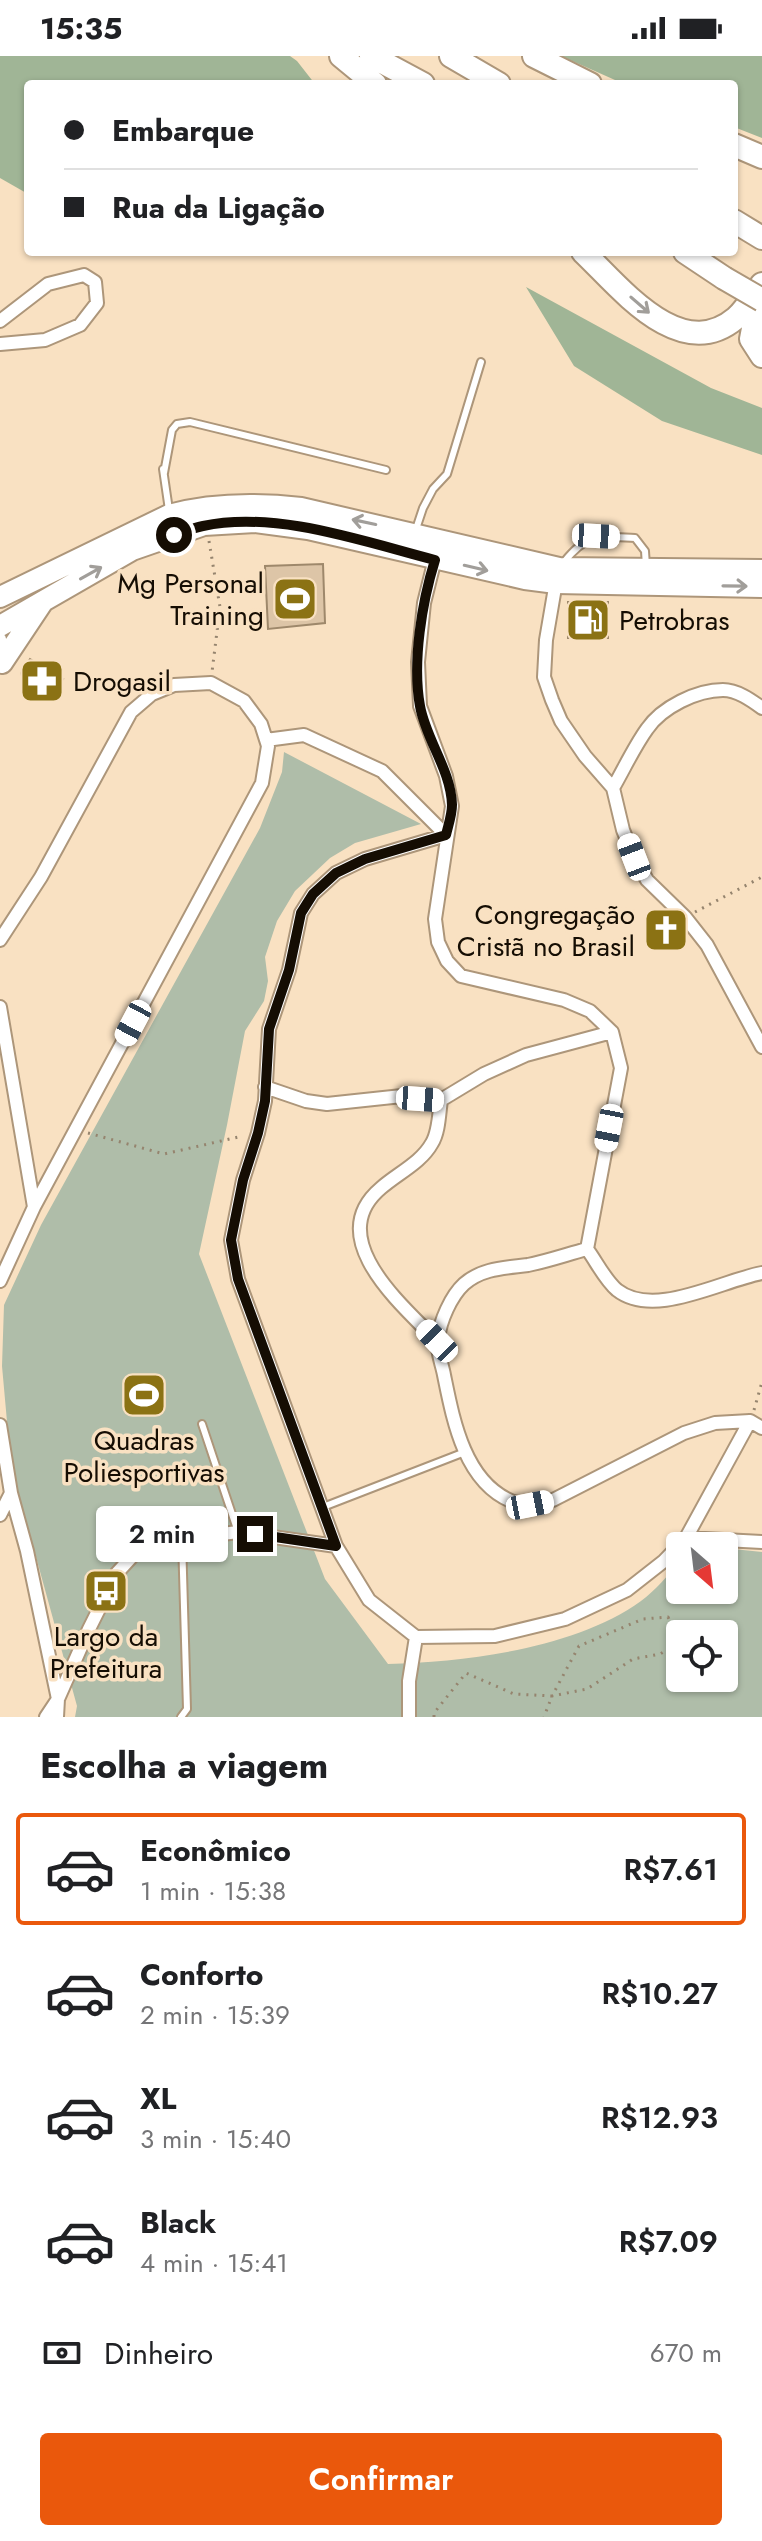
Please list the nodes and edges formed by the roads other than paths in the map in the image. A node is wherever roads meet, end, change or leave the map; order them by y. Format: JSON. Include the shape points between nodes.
{"nodes":[{"id":1,"x":341,"y":56,"type":"edge"},
{"id":2,"x":371,"y":56,"type":"edge"},
{"id":3,"x":451,"y":56,"type":"edge"},
{"id":4,"x":534,"y":56,"type":"edge"},
{"id":5,"x":370,"y":80,"type":"edge"},
{"id":6,"x":416,"y":80,"type":"edge"},
{"id":7,"x":492,"y":80,"type":"edge"},
{"id":8,"x":582,"y":80,"type":"edge"},
{"id":9,"x":738,"y":147,"type":"edge"},
{"id":10,"x":762,"y":157,"type":"edge"},
{"id":11,"x":587,"y":256,"type":"edge"},
{"id":12,"x":691,"y":256,"type":"edge"},
{"id":13,"x":762,"y":284,"type":"edge"},
{"id":14,"x":762,"y":300,"type":"edge"},
{"id":15,"x":762,"y":306,"type":"edge"},
{"id":16,"x":0,"y":321,"type":"edge"},
{"id":17,"x":0,"y":344,"type":"edge"},
{"id":18,"x":762,"y":356,"type":"edge"},
{"id":19,"x":481,"y":362,"type":"dead end"},
{"id":20,"x":386,"y":470,"type":"dead end"},
{"id":21,"x":171,"y":525,"type":"junction"},
{"id":22,"x":415,"y":534,"type":"junction"},
{"id":23,"x":438,"y":550,"type":"junction"},
{"id":24,"x":762,"y":570,"type":"edge"},
{"id":25,"x":557,"y":575,"type":"junction"},
{"id":26,"x":646,"y":577,"type":"junction"},
{"id":27,"x":762,"y":587,"type":"edge"},
{"id":28,"x":0,"y":597,"type":"edge"},
{"id":29,"x":45,"y":598,"type":"junction"},
{"id":30,"x":0,"y":626,"type":"edge"},
{"id":31,"x":0,"y":639,"type":"edge"},
{"id":32,"x":1,"y":665,"type":"edge"},
{"id":33,"x":762,"y":708,"type":"edge"},
{"id":34,"x":266,"y":740,"type":"junction"},
{"id":35,"x":613,"y":788,"type":"junction"},
{"id":36,"x":446,"y":835,"type":"junction"},
{"id":37,"x":0,"y":940,"type":"edge"},
{"id":38,"x":0,"y":1007,"type":"edge"},
{"id":39,"x":612,"y":1032,"type":"junction"},
{"id":40,"x":762,"y":1047,"type":"edge"},
{"id":41,"x":265,"y":1087,"type":"junction"},
{"id":42,"x":441,"y":1100,"type":"junction"},
{"id":43,"x":34,"y":1207,"type":"junction"},
{"id":44,"x":587,"y":1249,"type":"junction"},
{"id":45,"x":762,"y":1273,"type":"edge"},
{"id":46,"x":0,"y":1281,"type":"edge"},
{"id":47,"x":437,"y":1341,"type":"junction"},
{"id":48,"x":202,"y":1424,"type":"dead end"},
{"id":49,"x":0,"y":1425,"type":"edge"},
{"id":50,"x":756,"y":1425,"type":"edge"},
{"id":51,"x":465,"y":1452,"type":"junction"},
{"id":52,"x":11,"y":1493,"type":"junction"},
{"id":53,"x":320,"y":1508,"type":"junction"},
{"id":54,"x":0,"y":1515,"type":"edge"},
{"id":55,"x":238,"y":1532,"type":"junction"},
{"id":56,"x":690,"y":1532,"type":"edge"},
{"id":57,"x":182,"y":1539,"type":"junction"},
{"id":58,"x":738,"y":1541,"type":"edge"},
{"id":59,"x":762,"y":1542,"type":"edge"},
{"id":60,"x":336,"y":1546,"type":"junction"},
{"id":61,"x":666,"y":1559,"type":"edge"},
{"id":62,"x":416,"y":1637,"type":"junction"},
{"id":63,"x":58,"y":1699,"type":"junction"},
{"id":64,"x":46,"y":1717,"type":"edge"},
{"id":65,"x":57,"y":1717,"type":"edge"},
{"id":66,"x":181,"y":1717,"type":"edge"},
{"id":67,"x":409,"y":1717,"type":"edge"}],
"edges":[{"from":1,"to":5,"type":"highway"},
{"from":2,"to":6,"type":"highway"},
{"from":3,"to":7,"type":"highway"},
{"from":4,"to":8,"type":"highway"},
{"from":9,"to":10,"type":"highway"},
{"from":11,"to":13,"type":"highway","one_way":true,"via":[[662,323],[689,333],[726,325]]},
{"from":12,"to":14,"type":"highway","bridge":true},
{"from":15,"to":18,"type":"highway","via":[[751,339]]},
{"from":16,"to":17,"type":"street","via":[[48,284],[84,275],[95,282],[97,303],[80,325],[45,340]]},
{"from":19,"to":22,"type":"lane","via":[[447,474],[428,499]]},
{"from":20,"to":21,"type":"lane","via":[[190,422],[177,424],[163,469]]},
{"from":22,"to":21,"type":"main road","one_way":true,"via":[[260,503],[193,509]]},
{"from":21,"to":23,"type":"main road","via":[[255,522]]},
{"from":21,"to":28,"type":"main road"},
{"from":29,"to":21,"type":"main road","one_way":true},
{"from":22,"to":23,"type":"main road"},
{"from":23,"to":25,"type":"main road","via":[[525,579]]},
{"from":23,"to":36,"type":"street","via":[[424,603],[418,662],[420,706],[452,806]]},
{"from":24,"to":26,"type":"main road"},
{"from":25,"to":26,"type":"main road"},
{"from":25,"to":26,"type":"lane","via":[[577,546],[596,536],[635,538],[645,551]]},
{"from":25,"to":35,"type":"street","via":[[544,677],[561,721]]},
{"from":26,"to":27,"type":"main road","one_way":true},
{"from":29,"to":30,"type":"main road"},
{"from":29,"to":32,"type":"main road"},
{"from":31,"to":32,"type":"street"},
{"from":33,"to":35,"type":"street","via":[[724,690],[668,708],[648,727]]},
{"from":34,"to":36,"type":"street","via":[[304,735],[382,771]]},
{"from":34,"to":37,"type":"street","via":[[244,701],[211,683],[174,685],[152,694],[131,712],[41,877]]},
{"from":34,"to":43,"type":"street","via":[[262,783]]},
{"from":35,"to":40,"type":"street","via":[[623,830],[647,880],[707,945]]},
{"from":36,"to":39,"type":"street","via":[[435,919],[447,961],[461,976],[590,1011]]},
{"from":36,"to":41,"type":"street","via":[[365,859],[336,873],[313,894],[301,913],[269,1029]]},
{"from":38,"to":43,"type":"street"},
{"from":39,"to":42,"type":"street","via":[[526,1055]]},
{"from":39,"to":44,"type":"street","via":[[621,1068]]},
{"from":41,"to":42,"type":"street","via":[[327,1104],[402,1096]]},
{"from":41,"to":53,"type":"street","via":[[231,1240],[238,1279]]},
{"from":42,"to":47,"type":"street","via":[[434,1141],[369,1200],[360,1219],[362,1245],[379,1282]]},
{"from":43,"to":46,"type":"street"},
{"from":44,"to":45,"type":"street","via":[[615,1289],[635,1300],[659,1302]]},
{"from":44,"to":47,"type":"street","via":[[474,1276],[446,1312]]},
{"from":47,"to":51,"type":"street"},
{"from":48,"to":55,"type":"lane"},
{"from":49,"to":52,"type":"street"},
{"from":50,"to":51,"type":"street","via":[[715,1423],[684,1433],[553,1500],[530,1505],[492,1490]]},
{"from":50,"to":56,"type":"street"},
{"from":51,"to":53,"type":"lane"},
{"from":52,"to":54,"type":"street"},
{"from":52,"to":63,"type":"street"},
{"from":53,"to":60,"type":"street"},
{"from":55,"to":57,"type":"street"},
{"from":55,"to":60,"type":"street"},
{"from":57,"to":63,"type":"street","via":[[137,1551],[117,1573]]},
{"from":57,"to":66,"type":"lane","via":[[187,1709]]},
{"from":58,"to":59,"type":"street"},
{"from":60,"to":62,"type":"street","via":[[369,1600]]},
{"from":61,"to":62,"type":"street","via":[[627,1590],[565,1619],[495,1636]]},
{"from":62,"to":67,"type":"street"},
{"from":63,"to":64,"type":"street"},
{"from":63,"to":65,"type":"street"}]}
